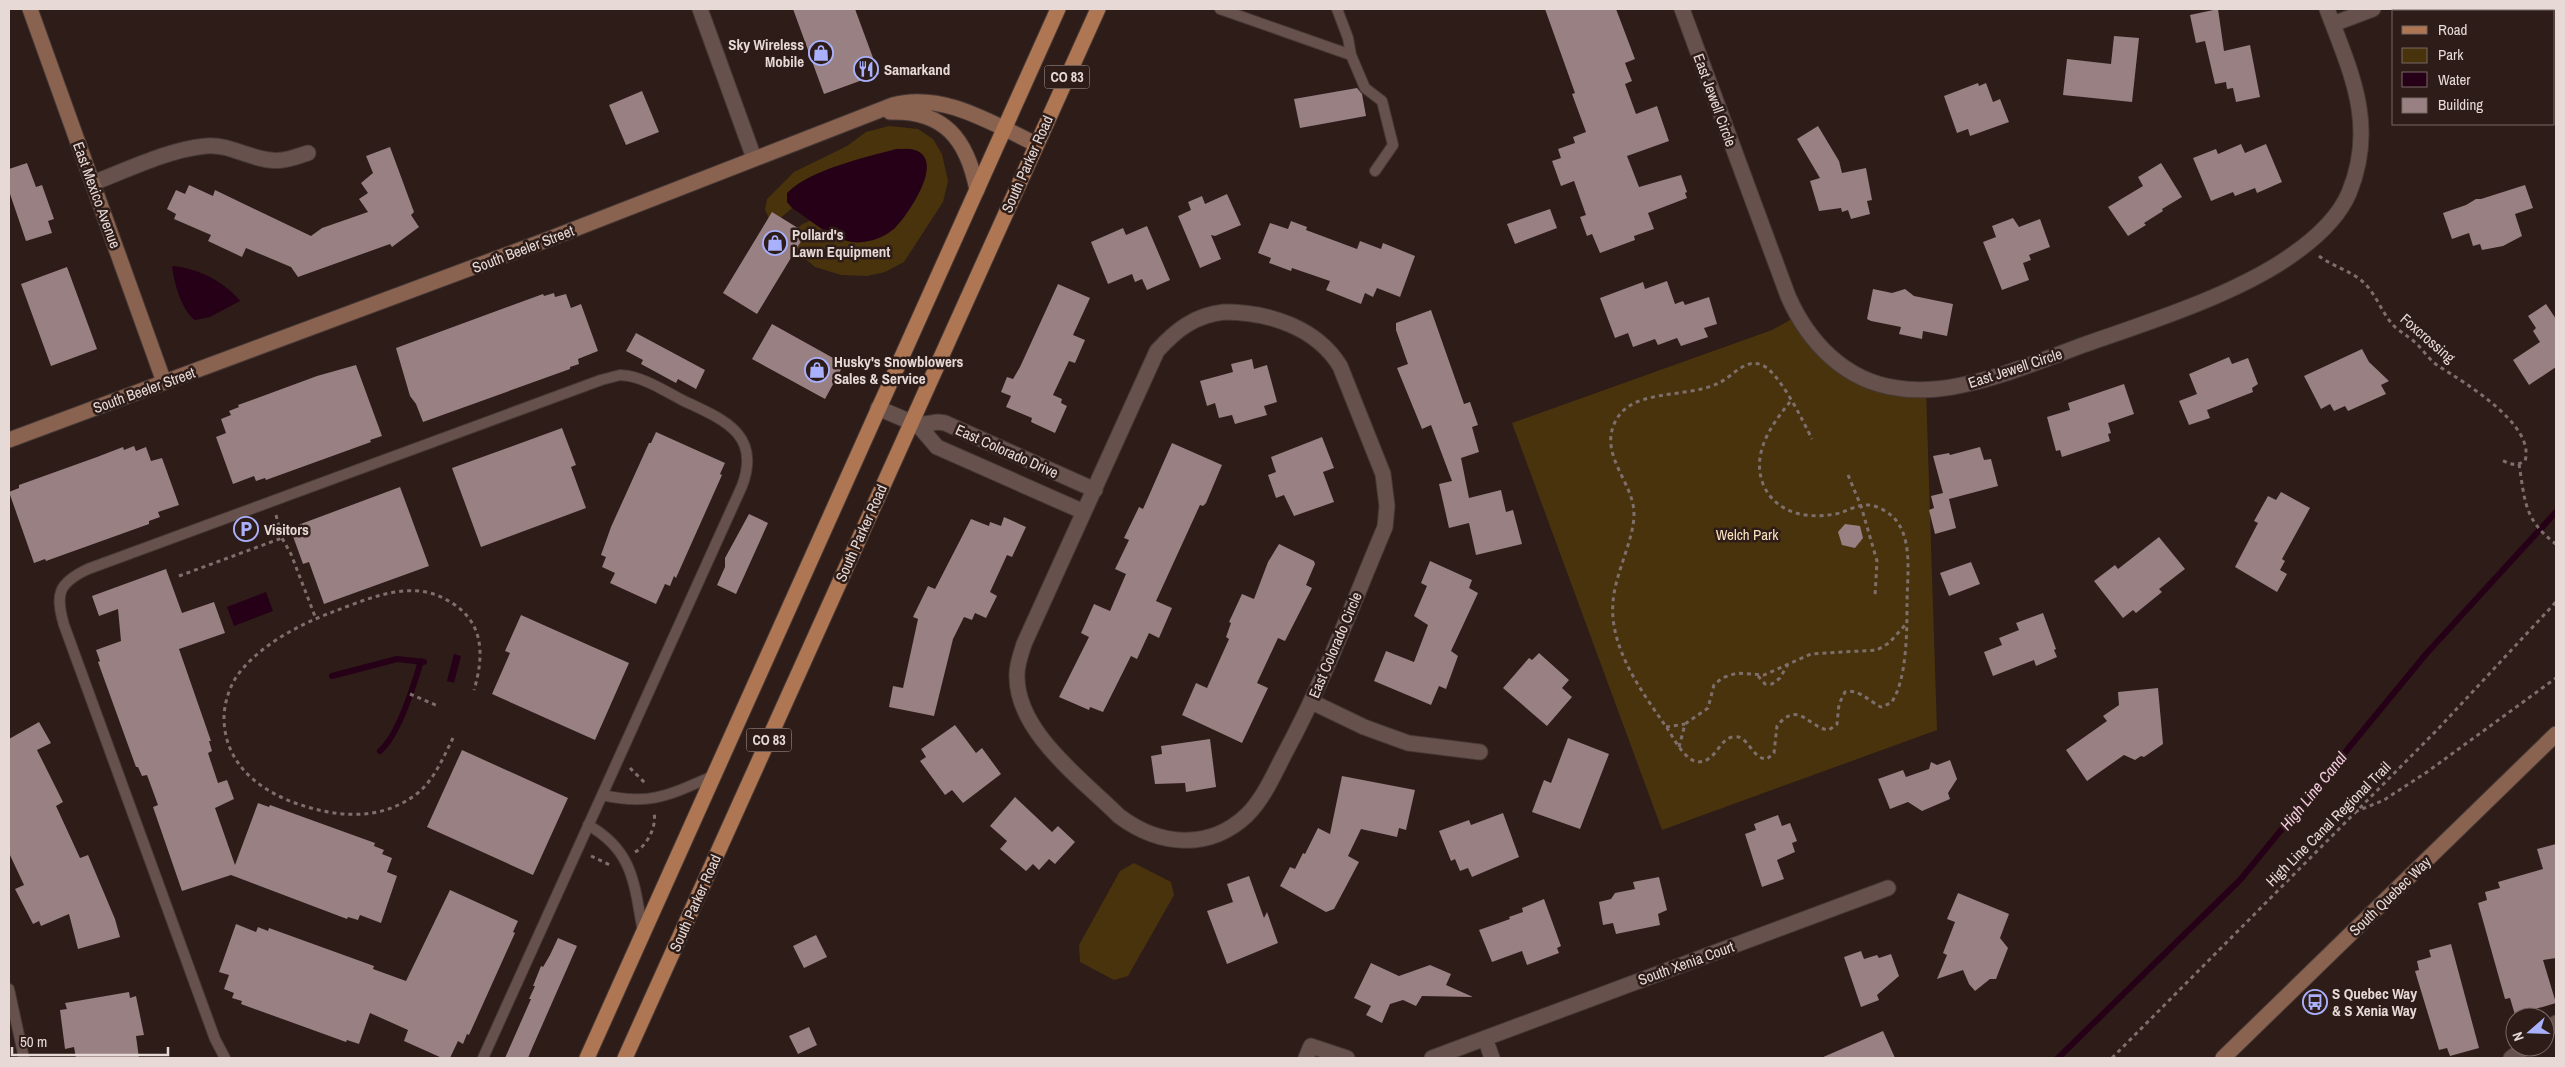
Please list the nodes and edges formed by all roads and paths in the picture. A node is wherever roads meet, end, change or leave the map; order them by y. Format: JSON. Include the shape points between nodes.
{"nodes":[{"id":1,"x":30,"y":9,"type":"edge"},
{"id":2,"x":700,"y":9,"type":"edge"},
{"id":3,"x":1058,"y":9,"type":"edge"},
{"id":4,"x":1098,"y":9,"type":"edge"},
{"id":5,"x":1220,"y":9,"type":"edge"},
{"id":6,"x":1337,"y":9,"type":"edge"},
{"id":7,"x":1682,"y":9,"type":"edge"},
{"id":8,"x":2327,"y":9,"type":"edge"},
{"id":9,"x":2373,"y":9,"type":"edge"},
{"id":10,"x":2333,"y":24,"type":"junction"},
{"id":11,"x":1351,"y":56,"type":"junction"},
{"id":12,"x":866,"y":115,"type":"junction"},
{"id":13,"x":1004,"y":130,"type":"junction"},
{"id":14,"x":1036,"y":144,"type":"junction"},
{"id":15,"x":308,"y":153,"type":"dead end"},
{"id":16,"x":754,"y":158,"type":"junction"},
{"id":17,"x":1375,"y":171,"type":"dead end"},
{"id":18,"x":93,"y":183,"type":"junction"},
{"id":19,"x":977,"y":190,"type":"junction"},
{"id":20,"x":2305,"y":244,"type":"junction"},
{"id":21,"x":164,"y":382,"type":"junction"},
{"id":22,"x":1790,"y":402,"type":"junction"},
{"id":23,"x":878,"y":408,"type":"junction"},
{"id":24,"x":915,"y":423,"type":"junction"},
{"id":25,"x":1812,"y":439,"type":"dead end"},
{"id":26,"x":9,"y":440,"type":"edge"},
{"id":27,"x":2502,"y":460,"type":"dead end"},
{"id":28,"x":2519,"y":464,"type":"junction"},
{"id":29,"x":1848,"y":475,"type":"dead end"},
{"id":30,"x":1095,"y":490,"type":"junction"},
{"id":31,"x":271,"y":502,"type":"junction"},
{"id":32,"x":1861,"y":506,"type":"junction"},
{"id":33,"x":1084,"y":512,"type":"junction"},
{"id":34,"x":282,"y":538,"type":"junction"},
{"id":35,"x":2556,"y":544,"type":"edge"},
{"id":36,"x":178,"y":576,"type":"dead end"},
{"id":37,"x":1875,"y":596,"type":"dead end"},
{"id":38,"x":2556,"y":602,"type":"edge"},
{"id":39,"x":316,"y":619,"type":"junction"},
{"id":40,"x":1907,"y":623,"type":"junction"},
{"id":41,"x":1788,"y":664,"type":"junction"},
{"id":42,"x":1758,"y":676,"type":"junction"},
{"id":43,"x":2556,"y":678,"type":"edge"},
{"id":44,"x":474,"y":690,"type":"dead end"},
{"id":45,"x":410,"y":694,"type":"dead end"},
{"id":46,"x":1312,"y":702,"type":"junction"},
{"id":47,"x":438,"y":706,"type":"dead end"},
{"id":48,"x":1685,"y":724,"type":"junction"},
{"id":49,"x":1666,"y":727,"type":"junction"},
{"id":50,"x":2556,"y":734,"type":"edge"},
{"id":51,"x":453,"y":738,"type":"dead end"},
{"id":52,"x":1679,"y":747,"type":"junction"},
{"id":53,"x":1480,"y":752,"type":"dead end"},
{"id":54,"x":617,"y":762,"type":"junction"},
{"id":55,"x":713,"y":776,"type":"junction"},
{"id":56,"x":602,"y":795,"type":"junction"},
{"id":57,"x":650,"y":800,"type":"junction"},
{"id":58,"x":2354,"y":812,"type":"junction"},
{"id":59,"x":588,"y":825,"type":"junction"},
{"id":60,"x":578,"y":848,"type":"junction"},
{"id":61,"x":625,"y":857,"type":"junction"},
{"id":62,"x":1888,"y":888,"type":"dead end"},
{"id":63,"x":643,"y":932,"type":"junction"},
{"id":64,"x":9,"y":989,"type":"edge"},
{"id":65,"x":1485,"y":1038,"type":"junction"},
{"id":66,"x":2227,"y":1057,"type":"edge"},
{"id":67,"x":24,"y":1058,"type":"edge"},
{"id":68,"x":225,"y":1058,"type":"edge"},
{"id":69,"x":483,"y":1058,"type":"edge"},
{"id":70,"x":587,"y":1058,"type":"edge"},
{"id":71,"x":625,"y":1058,"type":"edge"},
{"id":72,"x":1306,"y":1058,"type":"edge"},
{"id":73,"x":1347,"y":1058,"type":"edge"},
{"id":74,"x":1432,"y":1058,"type":"edge"},
{"id":75,"x":1492,"y":1058,"type":"edge"},
{"id":76,"x":2112,"y":1058,"type":"edge"}],
"edges":[{"from":1,"to":18,"type":"street","name":"East Mexico Avenue"},
{"from":2,"to":16,"type":"street"},
{"from":3,"to":13,"type":"main road","number":"CO 83"},
{"from":4,"to":14,"type":"main road","name":"South Parker Road","number":"CO 83"},
{"from":5,"to":11,"type":"lane"},
{"from":6,"to":11,"type":"lane"},
{"from":7,"to":20,"type":"street","name":"East Jewell Circle","via":[[1797,316],[1812,338],[1834,360],[1872,382],[1926,390],[1960,385],[2014,370],[2226,291],[2268,270]]},
{"from":8,"to":10,"type":"street","name":"East Jewell Circle"},
{"from":9,"to":10,"type":"street"},
{"from":10,"to":20,"type":"street","name":"East Jewell Circle","via":[[2359,101],[2361,149],[2348,195],[2330,221]]},
{"from":11,"to":17,"type":"lane","via":[[1366,88],[1382,101],[1393,145]]},
{"from":12,"to":13,"type":"street","name":"South Beeler Street","via":[[918,100],[957,109]]},
{"from":12,"to":16,"type":"street","name":"South Beeler Street"},
{"from":12,"to":19,"type":"street","via":[[909,112],[941,123],[956,136],[967,154]]},
{"from":13,"to":14,"type":"street","name":"South Beeler Street"},
{"from":13,"to":19,"type":"main road","number":"CO 83"},
{"from":14,"to":24,"type":"main road","name":"South Parker Road","number":"CO 83"},
{"from":15,"to":18,"type":"street","via":[[268,160],[229,148],[207,146],[176,152]]},
{"from":16,"to":21,"type":"street","name":"South Beeler Street","via":[[549,240]]},
{"from":18,"to":21,"type":"street","name":"East Mexico Avenue"},
{"from":19,"to":23,"type":"main road","number":"CO 83"},
{"from":20,"to":28,"type":"path","name":"Foxcrossing","via":[[2325,261],[2360,280],[2394,326],[2439,367],[2464,381],[2510,421],[2527,453],[2525,461]]},
{"from":21,"to":26,"type":"street","name":"South Beeler Street"},
{"from":22,"to":25,"type":"path"},
{"from":22,"to":32,"type":"path","via":[[1762,449],[1759,469],[1768,494],[1784,508],[1808,516],[1832,515]]},
{"from":22,"to":49,"type":"path","via":[[1771,372],[1750,363],[1705,389],[1635,401],[1620,414],[1613,426],[1612,449],[1632,500],[1634,514],[1614,591],[1614,626],[1634,677]]},
{"from":23,"to":24,"type":"street","name":"East Colorado Drive"},
{"from":23,"to":55,"type":"main road","number":"CO 83"},
{"from":24,"to":30,"type":"street","name":"East Colorado Drive","via":[[945,423]]},
{"from":24,"to":33,"type":"street","name":"East Colorado Drive","via":[[937,447]]},
{"from":24,"to":71,"type":"main road","name":"South Parker Road","number":"CO 83"},
{"from":27,"to":28,"type":"path","via":[[2511,465]]},
{"from":28,"to":35,"type":"path","via":[[2532,519],[2539,531]]},
{"from":29,"to":32,"type":"path"},
{"from":30,"to":33,"type":"street","name":"East Colorado Circle"},
{"from":30,"to":46,"type":"street","name":"East Colorado Circle","via":[[1157,351],[1191,321],[1224,312],[1255,313],[1307,332],[1331,351],[1383,474],[1387,506],[1385,527]]},
{"from":31,"to":34,"type":"path"},
{"from":31,"to":54,"type":"lane","via":[[613,376],[637,378],[724,421],[739,435],[747,449],[746,477]]},
{"from":31,"to":68,"type":"lane","via":[[88,569],[68,580],[59,595],[64,625],[215,1039]]},
{"from":32,"to":37,"type":"path","via":[[1877,561]]},
{"from":32,"to":40,"type":"path","via":[[1884,510],[1894,517],[1903,532]]},
{"from":33,"to":46,"type":"street","name":"East Colorado Circle","via":[[1024,644],[1017,674],[1019,696],[1026,716],[1044,742],[1119,816],[1132,826],[1164,839],[1187,841],[1209,837],[1229,828],[1247,815],[1261,798]]},
{"from":34,"to":36,"type":"path"},
{"from":34,"to":39,"type":"path"},
{"from":38,"to":58,"type":"path","name":"High Line Canal Regional Trail","via":[[2438,729]]},
{"from":39,"to":44,"type":"path","via":[[396,592],[425,591],[441,596],[460,610],[478,636],[481,660]]},
{"from":39,"to":51,"type":"path","via":[[265,649],[243,668],[230,689],[224,715],[227,740],[250,778],[271,793],[312,808],[349,816],[369,814],[404,802],[422,788],[435,772]]},
{"from":40,"to":41,"type":"path","via":[[1889,643],[1877,650],[1817,653]]},
{"from":40,"to":52,"type":"path","via":[[1898,689],[1887,707],[1849,691],[1842,697],[1836,724],[1829,730],[1819,728],[1799,714],[1786,717],[1777,726],[1774,753],[1767,759],[1757,756],[1740,737],[1728,738],[1712,757],[1701,762],[1690,760]]},
{"from":41,"to":42,"type":"path"},
{"from":41,"to":42,"type":"path","via":[[1772,684],[1765,684]]},
{"from":42,"to":48,"type":"path","via":[[1737,673],[1722,678],[1714,685],[1708,708]]},
{"from":43,"to":58,"type":"path","via":[[2420,777],[2384,800]]},
{"from":45,"to":47,"type":"path"},
{"from":46,"to":53,"type":"street","via":[[1408,743]]},
{"from":48,"to":49,"type":"path"},
{"from":48,"to":52,"type":"path"},
{"from":49,"to":52,"type":"path"},
{"from":50,"to":66,"type":"street","name":"South Quebec Way"},
{"from":54,"to":56,"type":"lane"},
{"from":54,"to":57,"type":"path","via":[[637,774]]},
{"from":55,"to":57,"type":"lane"},
{"from":55,"to":63,"type":"main road","number":"CO 83"},
{"from":56,"to":57,"type":"lane"},
{"from":56,"to":59,"type":"lane"},
{"from":57,"to":61,"type":"path","via":[[655,817],[653,826],[644,846]]},
{"from":58,"to":76,"type":"path","name":"High Line Canal Regional Trail"},
{"from":59,"to":60,"type":"lane"},
{"from":59,"to":61,"type":"lane","via":[[609,838]]},
{"from":60,"to":61,"type":"path","via":[[609,866]]},
{"from":60,"to":69,"type":"lane"},
{"from":61,"to":63,"type":"lane","via":[[632,875]]},
{"from":62,"to":65,"type":"street","name":"South Xenia Court"},
{"from":63,"to":70,"type":"main road","number":"CO 83"},
{"from":64,"to":67,"type":"lane"},
{"from":65,"to":74,"type":"street","name":"South Xenia Court"},
{"from":65,"to":75,"type":"street"},
{"from":72,"to":73,"type":"street","via":[[1311,1046]]}]}
